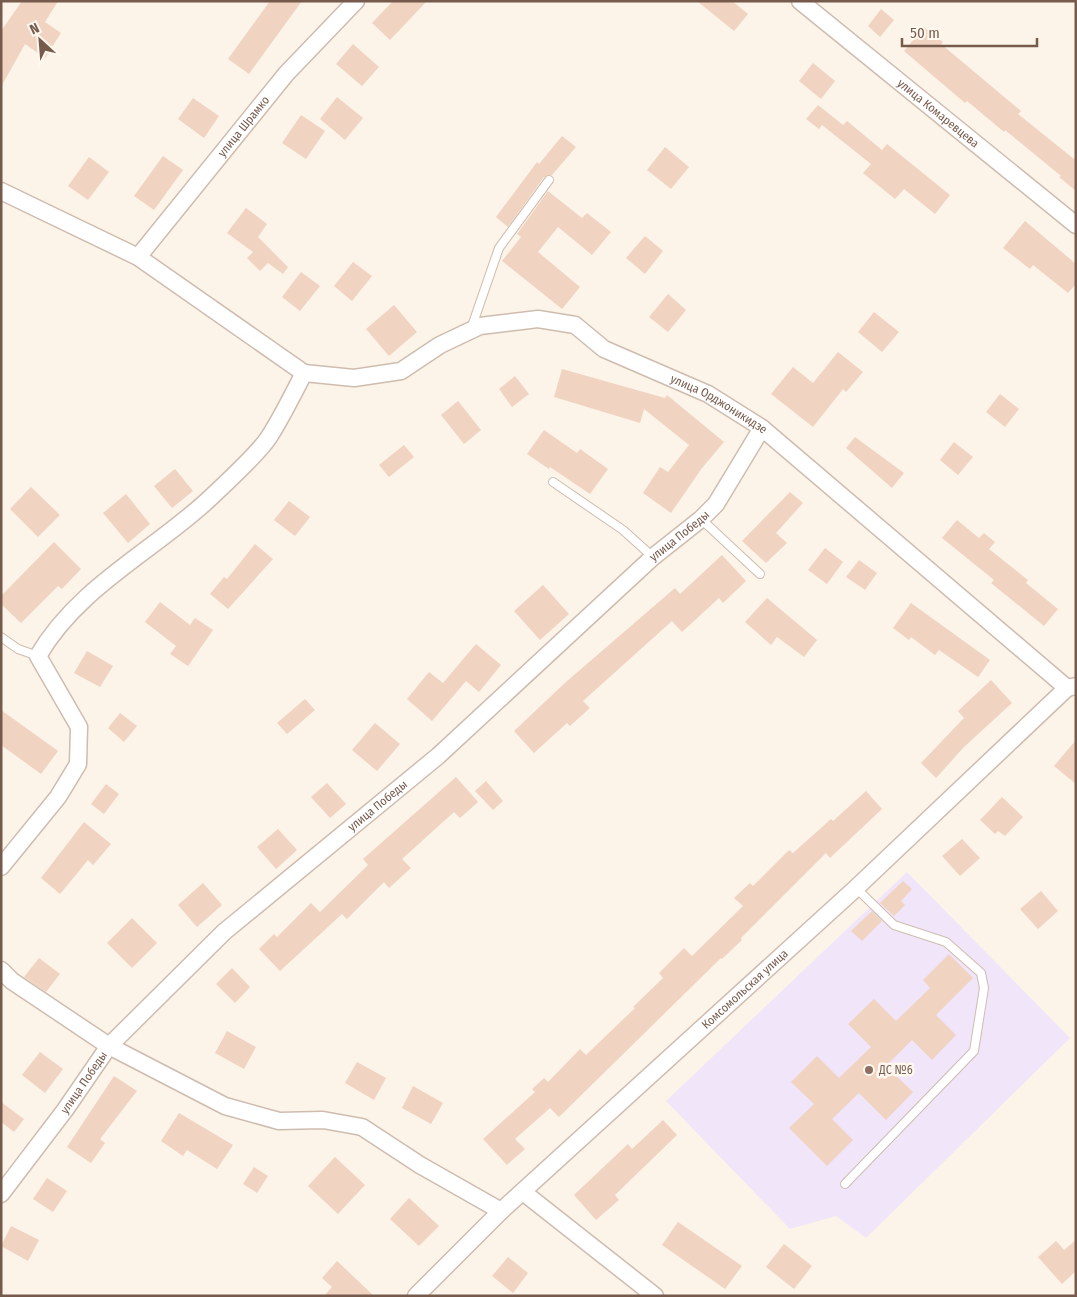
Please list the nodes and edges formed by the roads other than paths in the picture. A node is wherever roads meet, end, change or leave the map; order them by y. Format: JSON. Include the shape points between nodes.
{"nodes":[{"id":1,"x":356,"y":1,"type":"edge"},
{"id":2,"x":800,"y":1,"type":"edge"},
{"id":3,"x":550,"y":180,"type":"dead end"},
{"id":4,"x":1,"y":191,"type":"edge"},
{"id":5,"x":1076,"y":226,"type":"edge"},
{"id":6,"x":138,"y":258,"type":"junction"},
{"id":7,"x":470,"y":331,"type":"junction"},
{"id":8,"x":304,"y":373,"type":"junction"},
{"id":9,"x":762,"y":428,"type":"junction"},
{"id":10,"x":553,"y":482,"type":"dead end"},
{"id":11,"x":701,"y":519,"type":"junction"},
{"id":12,"x":653,"y":557,"type":"junction"},
{"id":13,"x":760,"y":574,"type":"dead end"},
{"id":14,"x":1,"y":637,"type":"edge"},
{"id":15,"x":38,"y":656,"type":"junction"},
{"id":16,"x":1071,"y":687,"type":"edge"},
{"id":17,"x":1,"y":866,"type":"edge"},
{"id":18,"x":856,"y":888,"type":"junction"},
{"id":19,"x":1,"y":970,"type":"edge"},
{"id":20,"x":109,"y":1046,"type":"junction"},
{"id":21,"x":846,"y":1184,"type":"dead end"},
{"id":22,"x":523,"y":1192,"type":"junction"},
{"id":23,"x":1,"y":1194,"type":"edge"},
{"id":24,"x":501,"y":1211,"type":"junction"},
{"id":25,"x":416,"y":1296,"type":"edge"},
{"id":26,"x":655,"y":1296,"type":"edge"}],
"edges":[{"from":1,"to":6,"type":"street","name":"улица Шрамко","via":[[286,74]]},
{"from":2,"to":5,"type":"street","name":"улица Комаревцева"},
{"from":3,"to":7,"type":"lane","via":[[499,248]]},
{"from":4,"to":6,"type":"street"},
{"from":6,"to":8,"type":"street"},
{"from":7,"to":8,"type":"street","name":"улица Орджоникидзе","via":[[440,345],[401,371],[354,378]]},
{"from":7,"to":9,"type":"street","name":"улица Орджоникидзе","via":[[480,326],[538,319],[575,325],[604,349],[708,394]]},
{"from":8,"to":15,"type":"street","via":[[268,439],[208,500],[111,577],[59,624]]},
{"from":9,"to":11,"type":"street","name":"улица Победы","via":[[716,504]]},
{"from":9,"to":16,"type":"street","name":"улица Орджоникидзе"},
{"from":10,"to":12,"type":"lane","via":[[623,530]]},
{"from":11,"to":12,"type":"street","name":"улица Победы"},
{"from":11,"to":13,"type":"lane"},
{"from":12,"to":20,"type":"street","name":"улица Победы","via":[[438,756],[224,932]]},
{"from":14,"to":15,"type":"lane","via":[[18,649]]},
{"from":15,"to":17,"type":"street","via":[[79,726],[78,764],[58,797]]},
{"from":16,"to":18,"type":"street","name":"Комсомольская улица"},
{"from":18,"to":21,"type":"lane","via":[[894,925],[946,942],[981,973],[984,988],[974,1051]]},
{"from":18,"to":22,"type":"street","name":"Комсомольская улица"},
{"from":19,"to":20,"type":"street","via":[[12,981]]},
{"from":20,"to":23,"type":"street","name":"улица Победы"},
{"from":20,"to":24,"type":"street","via":[[225,1106],[279,1121],[323,1120],[362,1127],[420,1165]]},
{"from":22,"to":24,"type":"street","name":"Комсомольская улица"},
{"from":22,"to":26,"type":"street"},
{"from":24,"to":25,"type":"street","name":"Комсомольская улица"}]}
